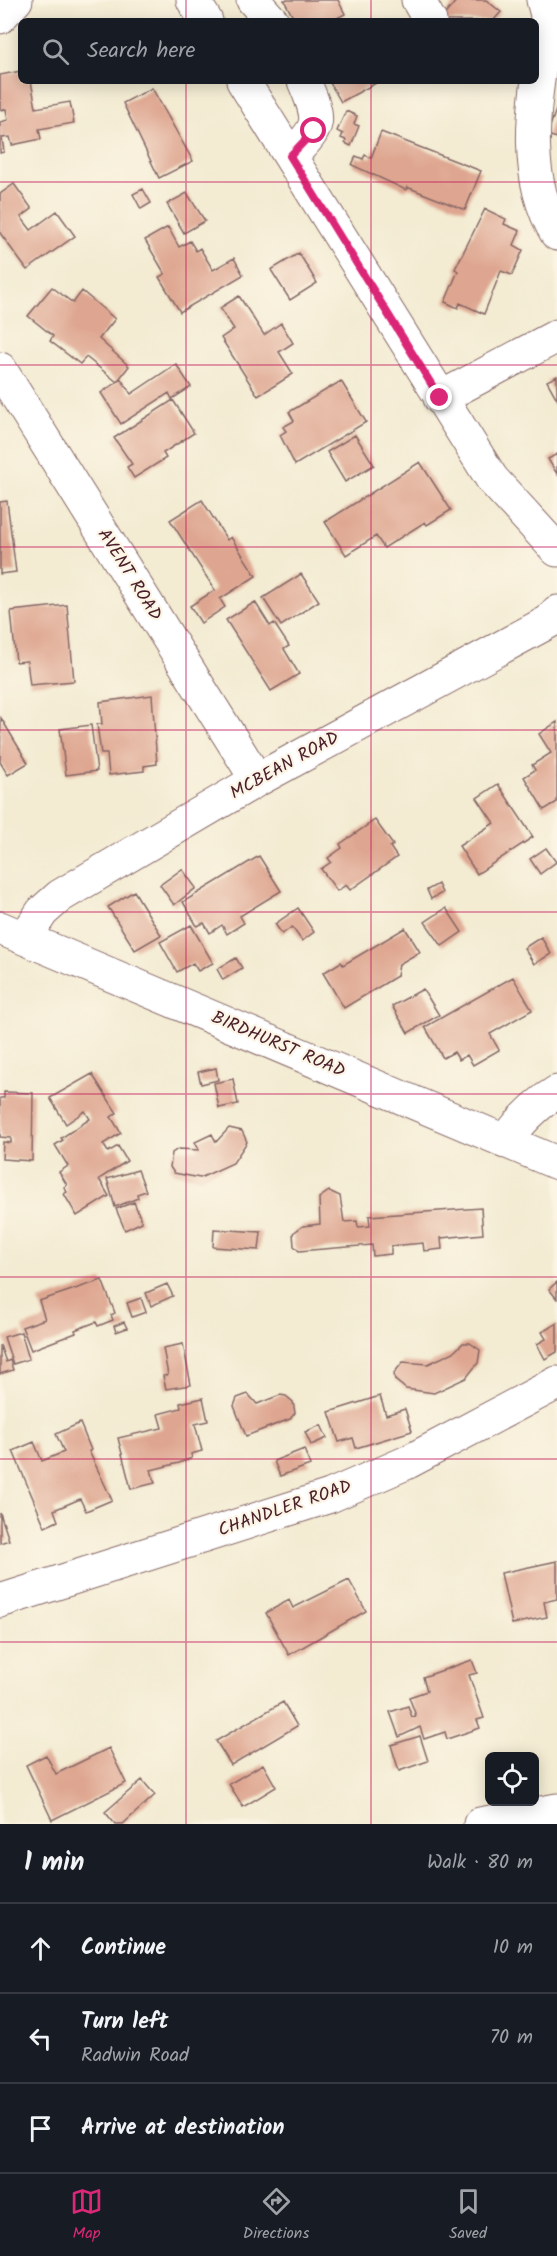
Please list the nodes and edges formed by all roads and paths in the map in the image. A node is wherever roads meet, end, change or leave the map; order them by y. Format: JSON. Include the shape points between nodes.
{"nodes":[{"id":1,"x":16,"y":0,"type":"edge"},
{"id":2,"x":193,"y":0,"type":"edge"},
{"id":3,"x":254,"y":0,"type":"edge"},
{"id":4,"x":418,"y":0,"type":"edge"},
{"id":5,"x":543,"y":0,"type":"edge"},
{"id":6,"x":0,"y":17,"type":"edge"},
{"id":7,"x":204,"y":18,"type":"edge"},
{"id":8,"x":269,"y":18,"type":"edge"},
{"id":9,"x":428,"y":18,"type":"edge"},
{"id":10,"x":539,"y":74,"type":"edge"},
{"id":11,"x":245,"y":84,"type":"edge"},
{"id":12,"x":305,"y":84,"type":"edge"},
{"id":13,"x":538,"y":84,"type":"edge"},
{"id":14,"x":290,"y":156,"type":"junction"},
{"id":15,"x":557,"y":234,"type":"edge"},
{"id":16,"x":557,"y":336,"type":"edge"},
{"id":17,"x":0,"y":369,"type":"edge"},
{"id":18,"x":440,"y":398,"type":"junction"},
{"id":19,"x":557,"y":549,"type":"edge"},
{"id":20,"x":557,"y":612,"type":"edge"},
{"id":21,"x":257,"y":780,"type":"junction"},
{"id":22,"x":13,"y":933,"type":"edge"},
{"id":23,"x":557,"y":1092,"type":"edge"},
{"id":24,"x":506,"y":1142,"type":"junction"},
{"id":25,"x":557,"y":1163,"type":"edge"},
{"id":26,"x":557,"y":1383,"type":"edge"},
{"id":27,"x":0,"y":1601,"type":"edge"},
{"id":28,"x":557,"y":1810,"type":"edge"},
{"id":29,"x":480,"y":1824,"type":"edge"}],
"edges":[{"from":1,"to":6,"type":"street"},
{"from":2,"to":7,"type":"street"},
{"from":3,"to":8,"type":"street"},
{"from":4,"to":9,"type":"street"},
{"from":5,"to":10,"type":"street","via":[[547,15]]},
{"from":11,"to":14,"type":"street"},
{"from":12,"to":14,"type":"street","via":[[318,118],[314,131]]},
{"from":13,"to":15,"type":"street","via":[[532,123],[538,191]]},
{"from":14,"to":18,"type":"street"},
{"from":16,"to":18,"type":"street"},
{"from":17,"to":21,"type":"street","name":"AVENT ROAD"},
{"from":18,"to":19,"type":"street","via":[[492,479]]},
{"from":20,"to":21,"type":"street","name":"MCBEAN ROAD","via":[[550,621]]},
{"from":21,"to":22,"type":"street","name":"MCBEAN ROAD","via":[[60,896]]},
{"from":22,"to":24,"type":"street","name":"BIRDHURST ROAD"},
{"from":23,"to":24,"type":"street","via":[[519,1121]]},
{"from":24,"to":25,"type":"street","name":"BIRDHURST ROAD"},
{"from":26,"to":27,"type":"street","name":"CHANDLER ROAD","via":[[408,1462],[330,1496]]},
{"from":28,"to":29,"type":"street"}]}
